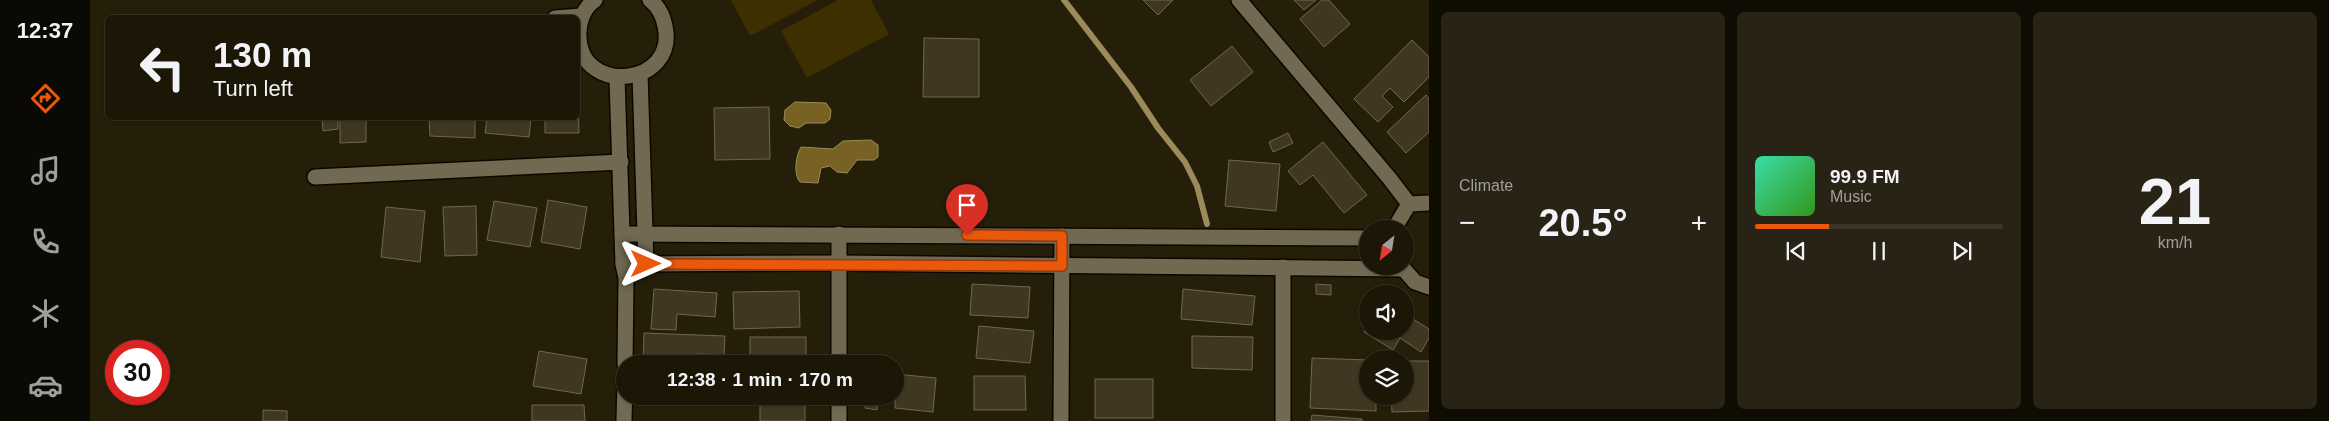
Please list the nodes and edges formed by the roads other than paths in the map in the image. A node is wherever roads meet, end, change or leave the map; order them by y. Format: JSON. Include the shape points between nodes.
{"nodes":[{"id":1,"x":595,"y":0,"type":"edge"},
{"id":2,"x":650,"y":0,"type":"edge"},
{"id":3,"x":1239,"y":0,"type":"edge"},
{"id":4,"x":582,"y":16,"type":"joint"},
{"id":5,"x":580,"y":22,"type":"edge"},
{"id":6,"x":580,"y":46,"type":"edge"},
{"id":7,"x":640,"y":74,"type":"junction"},
{"id":8,"x":617,"y":78,"type":"junction"},
{"id":9,"x":622,"y":162,"type":"junction"},
{"id":10,"x":315,"y":177,"type":"dead end"},
{"id":11,"x":1429,"y":203,"type":"edge"},
{"id":12,"x":1409,"y":204,"type":"junction"},
{"id":13,"x":1399,"y":220,"type":"edge"},
{"id":14,"x":622,"y":234,"type":"junction"},
{"id":15,"x":645,"y":234,"type":"junction"},
{"id":16,"x":839,"y":234,"type":"junction"},
{"id":17,"x":1062,"y":236,"type":"junction"},
{"id":18,"x":1359,"y":238,"type":"edge"},
{"id":19,"x":839,"y":263,"type":"junction"},
{"id":20,"x":646,"y":264,"type":"junction"},
{"id":21,"x":1062,"y":266,"type":"junction"},
{"id":22,"x":1283,"y":267,"type":"junction"},
{"id":23,"x":1359,"y":268,"type":"edge"},
{"id":24,"x":625,"y":271,"type":"junction"},
{"id":25,"x":1408,"y":275,"type":"edge"},
{"id":26,"x":1429,"y":287,"type":"edge"},
{"id":27,"x":625,"y":355,"type":"edge"},
{"id":28,"x":839,"y":355,"type":"edge"},
{"id":29,"x":624,"y":405,"type":"edge"},
{"id":30,"x":839,"y":405,"type":"edge"},
{"id":31,"x":624,"y":421,"type":"edge"},
{"id":32,"x":839,"y":421,"type":"edge"},
{"id":33,"x":1061,"y":421,"type":"edge"},
{"id":34,"x":1283,"y":421,"type":"edge"}],
"edges":[{"from":1,"to":4,"type":"street"},
{"from":2,"to":7,"type":"street","via":[[663,17],[667,34],[654,65]]},
{"from":3,"to":12,"type":"street"},
{"from":4,"to":5,"type":"street"},
{"from":6,"to":8,"type":"street","via":[[592,66]]},
{"from":7,"to":8,"type":"street"},
{"from":7,"to":15,"type":"street"},
{"from":8,"to":9,"type":"street"},
{"from":9,"to":10,"type":"street"},
{"from":9,"to":14,"type":"street"},
{"from":11,"to":12,"type":"street"},
{"from":12,"to":13,"type":"street"},
{"from":14,"to":15,"type":"street"},
{"from":14,"to":24,"type":"street"},
{"from":15,"to":16,"type":"street"},
{"from":15,"to":20,"type":"street"},
{"from":16,"to":17,"type":"street"},
{"from":16,"to":19,"type":"street"},
{"from":17,"to":18,"type":"street"},
{"from":17,"to":21,"type":"street"},
{"from":19,"to":20,"type":"street"},
{"from":19,"to":21,"type":"street"},
{"from":19,"to":28,"type":"street"},
{"from":20,"to":24,"type":"street"},
{"from":21,"to":22,"type":"street"},
{"from":21,"to":33,"type":"street"},
{"from":22,"to":23,"type":"street"},
{"from":22,"to":34,"type":"street"},
{"from":24,"to":27,"type":"street"},
{"from":25,"to":26,"type":"street","via":[[1415,282]]},
{"from":29,"to":31,"type":"street"},
{"from":30,"to":32,"type":"street"}]}
